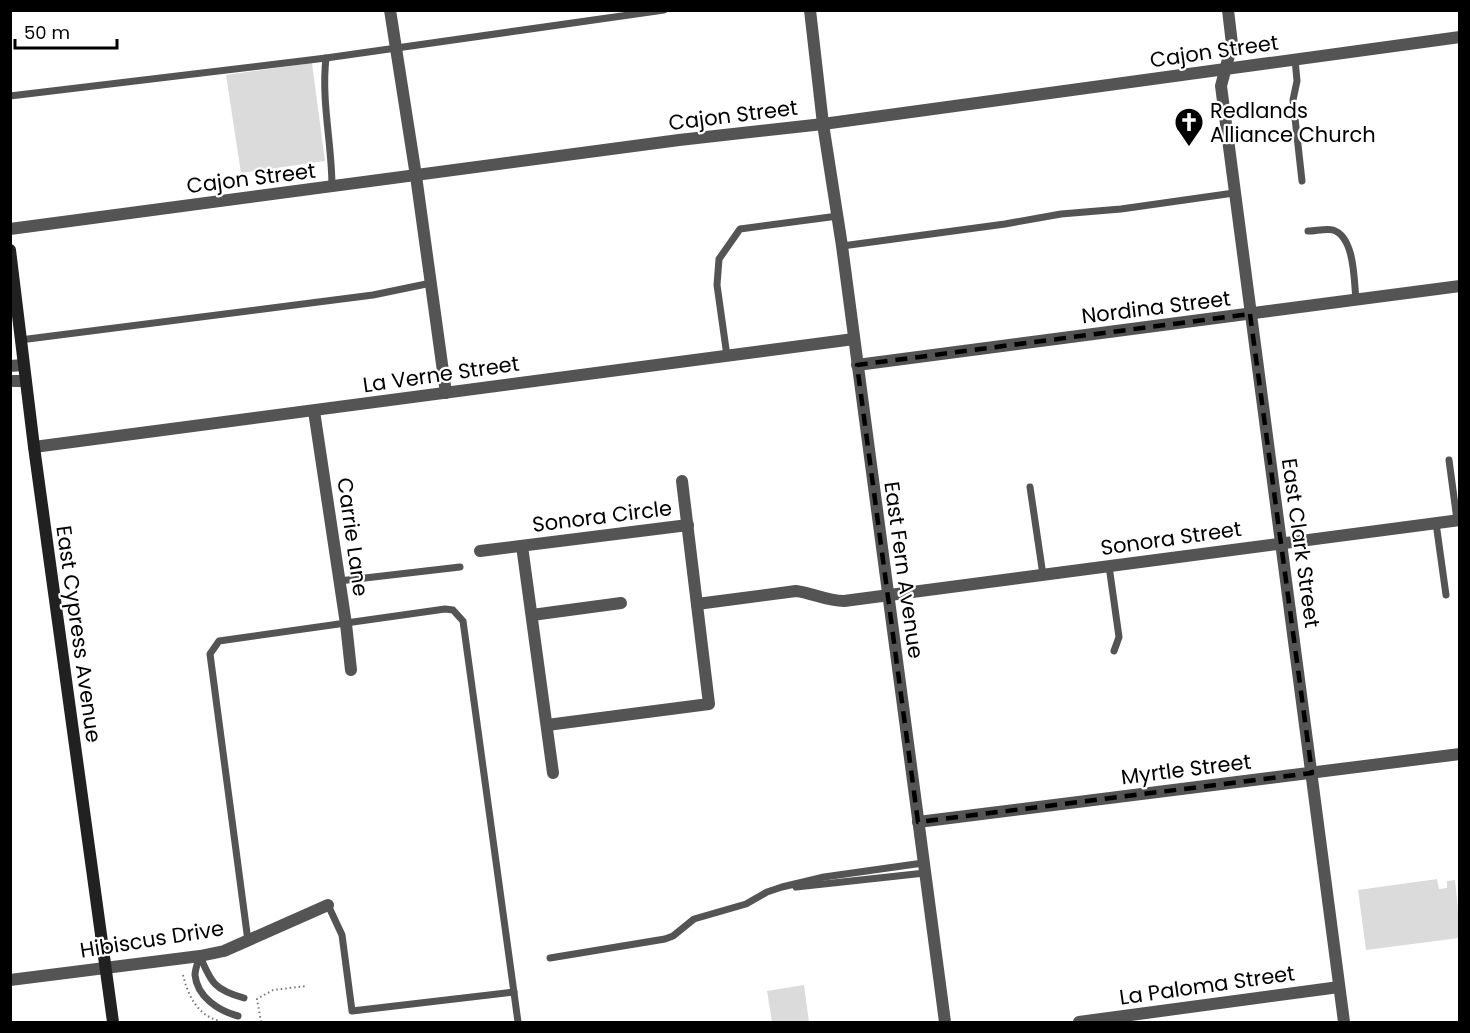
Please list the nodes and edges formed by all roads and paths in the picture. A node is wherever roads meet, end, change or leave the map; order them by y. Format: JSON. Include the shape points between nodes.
{"nodes":[{"id":1,"x":390,"y":10,"type":"edge"},
{"id":2,"x":664,"y":10,"type":"edge"},
{"id":3,"x":810,"y":10,"type":"edge"},
{"id":4,"x":1228,"y":10,"type":"edge"},
{"id":5,"x":1460,"y":37,"type":"edge"},
{"id":6,"x":396,"y":49,"type":"junction"},
{"id":7,"x":326,"y":58,"type":"junction"},
{"id":8,"x":1295,"y":59,"type":"junction"},
{"id":9,"x":1226,"y":69,"type":"junction"},
{"id":10,"x":10,"y":96,"type":"edge"},
{"id":11,"x":823,"y":124,"type":"junction"},
{"id":12,"x":416,"y":176,"type":"junction"},
{"id":13,"x":1302,"y":180,"type":"dead end"},
{"id":14,"x":332,"y":187,"type":"junction"},
{"id":15,"x":1234,"y":194,"type":"junction"},
{"id":16,"x":838,"y":216,"type":"junction"},
{"id":17,"x":10,"y":229,"type":"edge"},
{"id":18,"x":1308,"y":231,"type":"dead end"},
{"id":19,"x":842,"y":246,"type":"junction"},
{"id":20,"x":10,"y":250,"type":"edge"},
{"id":21,"x":431,"y":283,"type":"junction"},
{"id":22,"x":1460,"y":286,"type":"edge"},
{"id":23,"x":1356,"y":300,"type":"junction"},
{"id":24,"x":1250,"y":314,"type":"junction"},
{"id":25,"x":854,"y":339,"type":"junction"},
{"id":26,"x":20,"y":340,"type":"junction"},
{"id":27,"x":727,"y":356,"type":"junction"},
{"id":28,"x":857,"y":365,"type":"junction"},
{"id":29,"x":17,"y":366,"type":"edge"},
{"id":30,"x":10,"y":381,"type":"edge"},
{"id":31,"x":25,"y":381,"type":"junction"},
{"id":32,"x":446,"y":393,"type":"junction"},
{"id":33,"x":314,"y":411,"type":"junction"},
{"id":34,"x":33,"y":447,"type":"junction"},
{"id":35,"x":1449,"y":460,"type":"dead end"},
{"id":36,"x":682,"y":481,"type":"dead end"},
{"id":37,"x":1030,"y":487,"type":"dead end"},
{"id":38,"x":1458,"y":520,"type":"edge"},
{"id":39,"x":1436,"y":523,"type":"junction"},
{"id":40,"x":688,"y":525,"type":"junction"},
{"id":41,"x":1281,"y":543,"type":"junction"},
{"id":42,"x":522,"y":546,"type":"junction"},
{"id":43,"x":480,"y":551,"type":"dead end"},
{"id":44,"x":1109,"y":566,"type":"junction"},
{"id":45,"x":460,"y":567,"type":"dead end"},
{"id":46,"x":1043,"y":575,"type":"junction"},
{"id":47,"x":339,"y":581,"type":"junction"},
{"id":48,"x":888,"y":595,"type":"junction"},
{"id":49,"x":1446,"y":595,"type":"dead end"},
{"id":50,"x":621,"y":603,"type":"dead end"},
{"id":51,"x":697,"y":604,"type":"junction"},
{"id":52,"x":532,"y":615,"type":"junction"},
{"id":53,"x":346,"y":624,"type":"junction"},
{"id":54,"x":1114,"y":651,"type":"dead end"},
{"id":55,"x":351,"y":670,"type":"dead end"},
{"id":56,"x":546,"y":725,"type":"junction"},
{"id":57,"x":1460,"y":754,"type":"edge"},
{"id":58,"x":553,"y":772,"type":"dead end"},
{"id":59,"x":1312,"y":773,"type":"junction"},
{"id":60,"x":918,"y":822,"type":"junction"},
{"id":61,"x":924,"y":868,"type":"junction"},
{"id":62,"x":328,"y":905,"type":"joint"},
{"id":63,"x":248,"y":941,"type":"junction"},
{"id":64,"x":200,"y":956,"type":"junction"},
{"id":65,"x":550,"y":958,"type":"dead end"},
{"id":66,"x":106,"y":967,"type":"junction"},
{"id":67,"x":183,"y":975,"type":"dead end"},
{"id":68,"x":10,"y":980,"type":"edge"},
{"id":69,"x":186,"y":986,"type":"dead end"},
{"id":70,"x":307,"y":986,"type":"dead end"},
{"id":71,"x":1339,"y":987,"type":"junction"},
{"id":72,"x":220,"y":990,"type":"junction"},
{"id":73,"x":514,"y":992,"type":"junction"},
{"id":74,"x":244,"y":998,"type":"dead end"},
{"id":75,"x":215,"y":1005,"type":"junction"},
{"id":76,"x":238,"y":1016,"type":"dead end"},
{"id":77,"x":112,"y":1023,"type":"edge"},
{"id":78,"x":261,"y":1023,"type":"edge"},
{"id":79,"x":518,"y":1023,"type":"edge"},
{"id":80,"x":945,"y":1023,"type":"edge"},
{"id":81,"x":1079,"y":1023,"type":"edge"},
{"id":82,"x":1344,"y":1023,"type":"edge"}],
"edges":[{"from":1,"to":6,"type":"street"},
{"from":2,"to":6,"type":"lane"},
{"from":3,"to":11,"type":"street","name":"East Fern Avenue"},
{"from":4,"to":9,"type":"street","name":"East Clark Street","via":[[1232,44]]},
{"from":5,"to":8,"type":"street","name":"Cajon Street"},
{"from":6,"to":7,"type":"lane"},
{"from":6,"to":12,"type":"street"},
{"from":7,"to":10,"type":"lane"},
{"from":7,"to":14,"type":"lane","via":[[324,92]]},
{"from":8,"to":9,"type":"street","name":"Cajon Street"},
{"from":8,"to":13,"type":"lane","via":[[1297,81],[1293,100]]},
{"from":9,"to":11,"type":"street","name":"Cajon Street"},
{"from":9,"to":15,"type":"street","name":"East Clark Street","via":[[1221,86]]},
{"from":11,"to":12,"type":"street","name":"Cajon Street"},
{"from":11,"to":16,"type":"street","name":"East Fern Avenue"},
{"from":12,"to":14,"type":"street","name":"Cajon Street"},
{"from":12,"to":21,"type":"street"},
{"from":14,"to":17,"type":"street","name":"Cajon Street"},
{"from":15,"to":19,"type":"lane"},
{"from":15,"to":24,"type":"street","name":"East Clark Street"},
{"from":16,"to":19,"type":"street","name":"East Fern Avenue"},
{"from":16,"to":27,"type":"lane","via":[[740,229],[719,259],[717,285]]},
{"from":18,"to":23,"type":"lane","via":[[1331,230],[1341,234],[1350,252]]},
{"from":19,"to":25,"type":"street","name":"East Fern Avenue"},
{"from":20,"to":26,"type":"main road","name":"East Cypress Avenue"},
{"from":21,"to":26,"type":"lane","via":[[373,295]]},
{"from":21,"to":32,"type":"street"},
{"from":22,"to":23,"type":"street","name":"Nordina Street"},
{"from":23,"to":24,"type":"street","name":"Nordina Street"},
{"from":24,"to":28,"type":"street","name":"Nordina Street"},
{"from":24,"to":41,"type":"street","name":"East Clark Street"},
{"from":25,"to":27,"type":"street","name":"La Verne Street"},
{"from":25,"to":28,"type":"street","name":"East Fern Avenue"},
{"from":26,"to":29,"type":"main road","name":"East Cypress Avenue"},
{"from":27,"to":32,"type":"street","name":"La Verne Street"},
{"from":28,"to":48,"type":"street","name":"East Fern Avenue"},
{"from":29,"to":31,"type":"main road","name":"East Cypress Avenue"},
{"from":30,"to":31,"type":"street"},
{"from":31,"to":34,"type":"main road","name":"East Cypress Avenue"},
{"from":32,"to":33,"type":"street","name":"La Verne Street"},
{"from":33,"to":34,"type":"street","name":"La Verne Street"},
{"from":33,"to":47,"type":"street","name":"Carrie Lane"},
{"from":34,"to":66,"type":"main road","name":"East Cypress Avenue"},
{"from":35,"to":38,"type":"lane"},
{"from":36,"to":40,"type":"street","name":"Sonora Circle"},
{"from":37,"to":46,"type":"lane"},
{"from":38,"to":39,"type":"street","name":"Sonora Street"},
{"from":39,"to":41,"type":"street","name":"Sonora Street"},
{"from":39,"to":49,"type":"lane"},
{"from":40,"to":42,"type":"street","name":"Sonora Circle"},
{"from":40,"to":51,"type":"street","name":"Sonora Circle"},
{"from":41,"to":44,"type":"street","name":"Sonora Street"},
{"from":41,"to":59,"type":"street","name":"East Clark Street"},
{"from":42,"to":43,"type":"street","name":"Sonora Circle"},
{"from":42,"to":52,"type":"street","name":"Sonora Circle"},
{"from":44,"to":46,"type":"street","name":"Sonora Street"},
{"from":44,"to":54,"type":"lane","via":[[1119,637]]},
{"from":45,"to":47,"type":"lane"},
{"from":46,"to":48,"type":"street","name":"Sonora Street"},
{"from":47,"to":53,"type":"street","name":"Carrie Lane"},
{"from":48,"to":51,"type":"street","via":[[833,601],[796,591]]},
{"from":48,"to":60,"type":"street","name":"East Fern Avenue"},
{"from":50,"to":52,"type":"street"},
{"from":51,"to":56,"type":"street","name":"Sonora Circle","via":[[709,704]]},
{"from":52,"to":56,"type":"street","name":"Sonora Circle"},
{"from":53,"to":55,"type":"street","name":"Carrie Lane"},
{"from":53,"to":63,"type":"lane","via":[[219,641],[210,654]]},
{"from":53,"to":73,"type":"lane","via":[[445,609],[453,610],[464,621]]},
{"from":56,"to":58,"type":"street","name":"Sonora Circle"},
{"from":57,"to":59,"type":"street","name":"Myrtle Street"},
{"from":59,"to":60,"type":"street","name":"Myrtle Street"},
{"from":59,"to":71,"type":"street","name":"East Clark Street"},
{"from":60,"to":61,"type":"street","name":"East Fern Avenue"},
{"from":61,"to":65,"type":"lane","via":[[825,885],[782,887],[746,904],[694,920],[665,939]]},
{"from":61,"to":80,"type":"street","name":"East Fern Avenue"},
{"from":62,"to":63,"type":"street","name":"Hibiscus Drive"},
{"from":62,"to":73,"type":"lane","via":[[342,935],[352,1011]]},
{"from":63,"to":64,"type":"street","name":"Hibiscus Drive"},
{"from":64,"to":66,"type":"street","name":"Hibiscus Drive"},
{"from":64,"to":72,"type":"lane"},
{"from":64,"to":75,"type":"lane","via":[[195,974],[198,987]]},
{"from":66,"to":68,"type":"street","name":"Hibiscus Drive"},
{"from":66,"to":77,"type":"main road","name":"East Cypress Avenue"},
{"from":67,"to":69,"type":"path"},
{"from":70,"to":78,"type":"path","via":[[273,990],[257,999]]},
{"from":71,"to":81,"type":"street","name":"La Paloma Street"},
{"from":71,"to":82,"type":"street","name":"East Clark Street"},
{"from":72,"to":74,"type":"lane"},
{"from":72,"to":75,"type":"lane"},
{"from":73,"to":79,"type":"lane"},
{"from":75,"to":76,"type":"lane"}]}
